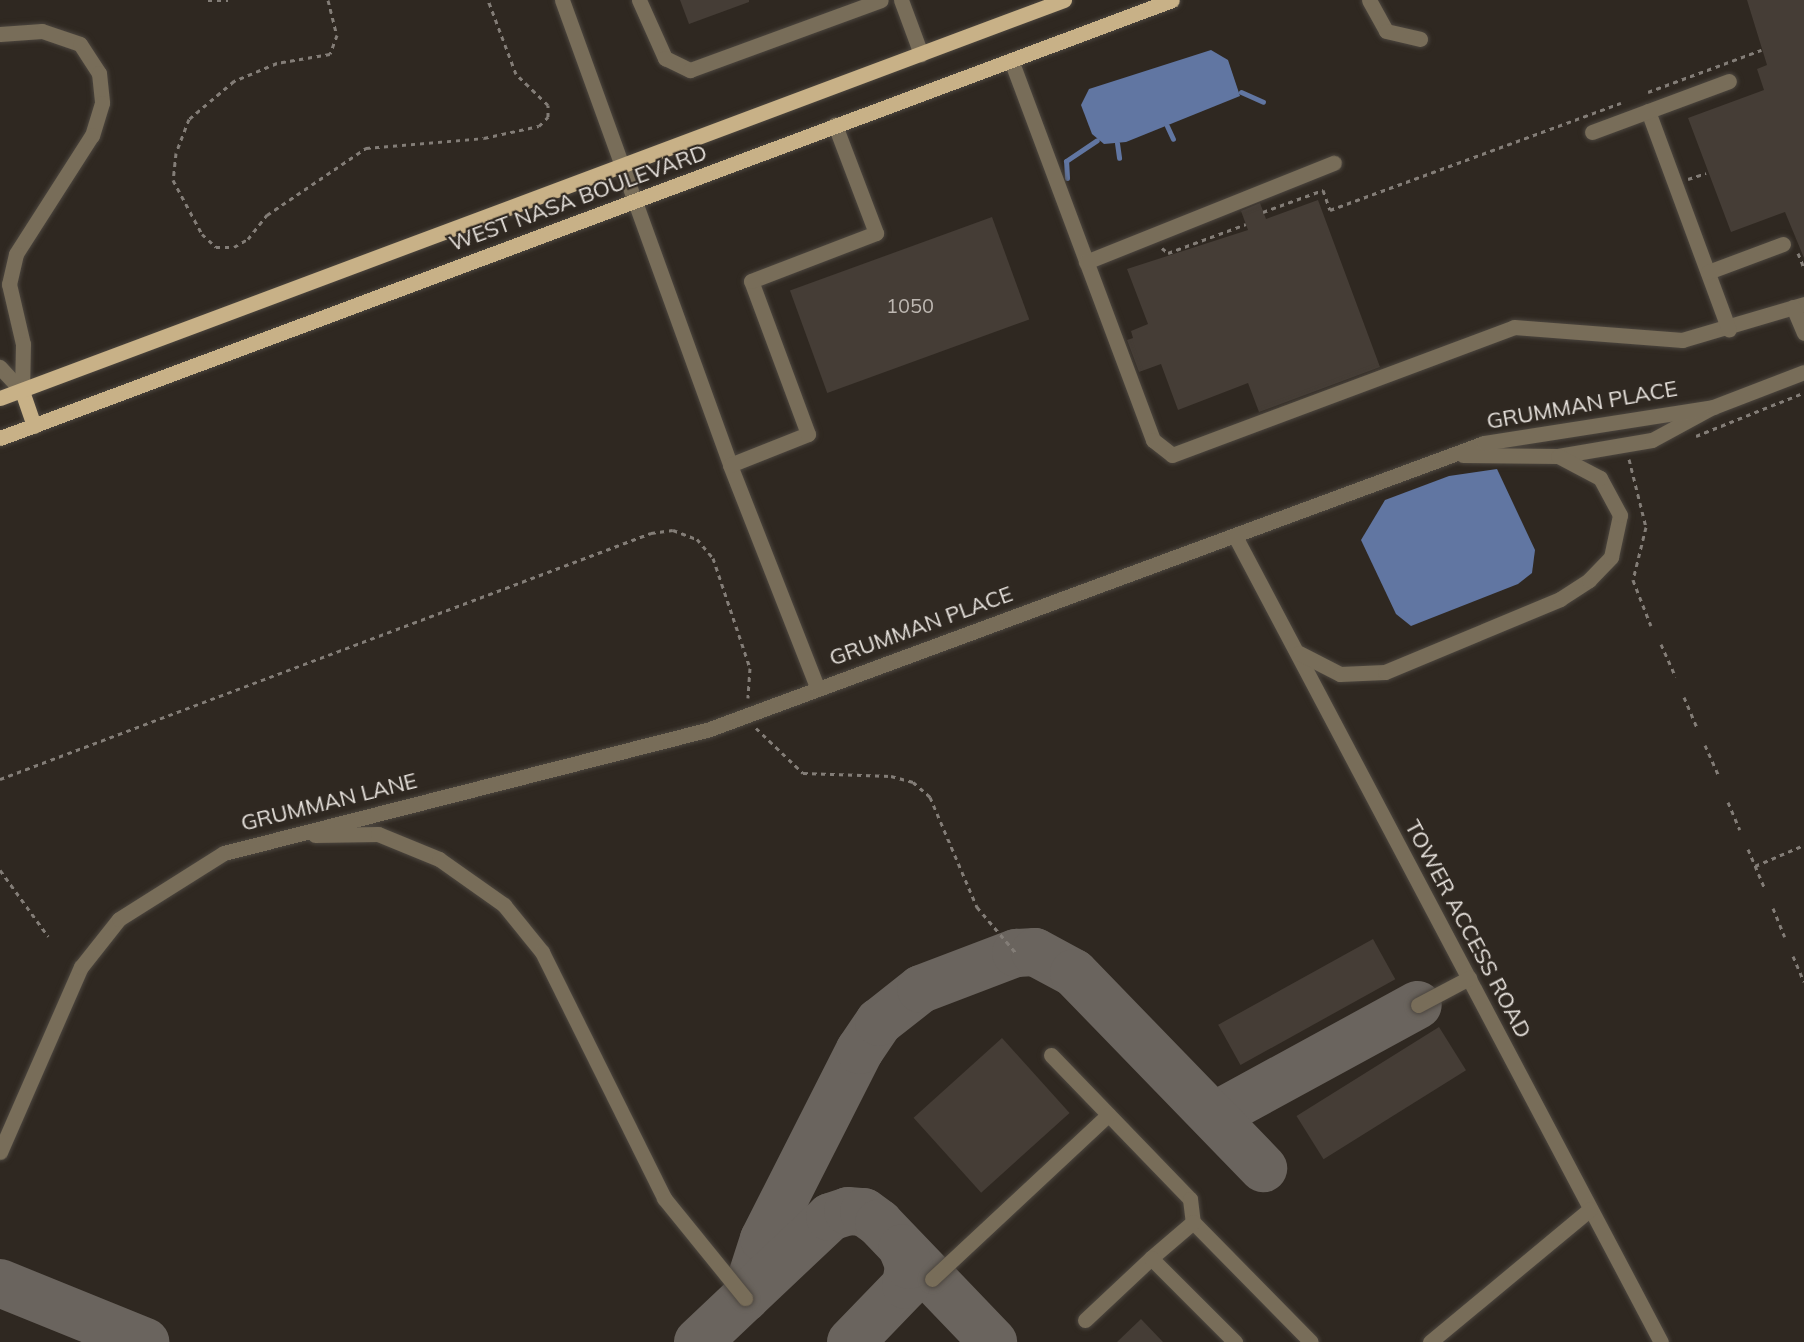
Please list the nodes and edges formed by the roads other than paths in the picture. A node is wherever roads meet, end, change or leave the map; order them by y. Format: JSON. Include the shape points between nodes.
{"nodes":[{"id":1,"x":562,"y":0,"type":"edge"},
{"id":2,"x":639,"y":0,"type":"edge"},
{"id":3,"x":881,"y":0,"type":"edge"},
{"id":4,"x":901,"y":0,"type":"edge"},
{"id":5,"x":1064,"y":0,"type":"edge"},
{"id":6,"x":1172,"y":0,"type":"edge"},
{"id":7,"x":1369,"y":0,"type":"edge"},
{"id":8,"x":0,"y":34,"type":"edge"},
{"id":9,"x":1420,"y":39,"type":"dead end"},
{"id":10,"x":921,"y":54,"type":"junction"},
{"id":11,"x":1011,"y":60,"type":"junction"},
{"id":12,"x":1729,"y":81,"type":"dead end"},
{"id":13,"x":1648,"y":111,"type":"junction"},
{"id":14,"x":836,"y":125,"type":"junction"},
{"id":15,"x":1592,"y":132,"type":"dead end"},
{"id":16,"x":1334,"y":163,"type":"dead end"},
{"id":17,"x":622,"y":165,"type":"junction"},
{"id":18,"x":636,"y":201,"type":"junction"},
{"id":19,"x":1783,"y":244,"type":"dead end"},
{"id":20,"x":1086,"y":262,"type":"junction"},
{"id":21,"x":1708,"y":272,"type":"junction"},
{"id":22,"x":5,"y":285,"type":"edge"},
{"id":23,"x":1799,"y":306,"type":"edge"},
{"id":24,"x":1729,"y":330,"type":"junction"},
{"id":25,"x":1804,"y":333,"type":"edge"},
{"id":26,"x":0,"y":367,"type":"edge"},
{"id":27,"x":1804,"y":372,"type":"edge"},
{"id":28,"x":21,"y":391,"type":"junction"},
{"id":29,"x":0,"y":399,"type":"edge"},
{"id":30,"x":1713,"y":407,"type":"junction"},
{"id":31,"x":34,"y":426,"type":"junction"},
{"id":32,"x":0,"y":438,"type":"edge"},
{"id":33,"x":1460,"y":454,"type":"junction"},
{"id":34,"x":1558,"y":456,"type":"junction"},
{"id":35,"x":730,"y":465,"type":"junction"},
{"id":36,"x":1236,"y":538,"type":"junction"},
{"id":37,"x":1297,"y":652,"type":"junction"},
{"id":38,"x":817,"y":687,"type":"junction"},
{"id":39,"x":285,"y":836,"type":"junction"},
{"id":40,"x":1469,"y":978,"type":"junction"},
{"id":41,"x":1418,"y":1005,"type":"dead end"},
{"id":42,"x":1051,"y":1055,"type":"dead end"},
{"id":43,"x":1108,"y":1115,"type":"junction"},
{"id":44,"x":0,"y":1152,"type":"edge"},
{"id":45,"x":1590,"y":1209,"type":"junction"},
{"id":46,"x":1193,"y":1222,"type":"junction"},
{"id":47,"x":1151,"y":1258,"type":"junction"},
{"id":48,"x":932,"y":1280,"type":"dead end"},
{"id":49,"x":745,"y":1298,"type":"dead end"},
{"id":50,"x":1085,"y":1320,"type":"dead end"},
{"id":51,"x":1235,"y":1342,"type":"edge"},
{"id":52,"x":1311,"y":1342,"type":"edge"},
{"id":53,"x":1430,"y":1342,"type":"edge"},
{"id":54,"x":1660,"y":1342,"type":"edge"}],
"edges":[{"from":1,"to":17,"type":"street","name":"GRUMMAN PLACE"},
{"from":2,"to":3,"type":"street","via":[[665,58],[690,70]]},
{"from":4,"to":10,"type":"street"},
{"from":5,"to":10,"type":"main road","name":"WEST NASA BOULEVARD"},
{"from":6,"to":11,"type":"main road","name":"WEST NASA BOULEVARD"},
{"from":7,"to":9,"type":"street","via":[[1386,32]]},
{"from":8,"to":22,"type":"street","via":[[42,31],[80,44],[99,73],[102,103],[92,135],[22,238]]},
{"from":10,"to":17,"type":"main road","name":"WEST NASA BOULEVARD"},
{"from":11,"to":14,"type":"main road","name":"WEST NASA BOULEVARD"},
{"from":11,"to":20,"type":"street"},
{"from":12,"to":13,"type":"street"},
{"from":13,"to":15,"type":"street"},
{"from":13,"to":21,"type":"street"},
{"from":14,"to":18,"type":"main road","name":"WEST NASA BOULEVARD"},
{"from":14,"to":35,"type":"street","via":[[876,234],[751,281],[808,434]]},
{"from":16,"to":20,"type":"street"},
{"from":17,"to":18,"type":"street","name":"GRUMMAN PLACE"},
{"from":17,"to":28,"type":"main road","name":"WEST NASA BOULEVARD"},
{"from":18,"to":31,"type":"main road","name":"WEST NASA BOULEVARD"},
{"from":18,"to":35,"type":"street","name":"GRUMMAN PLACE"},
{"from":19,"to":21,"type":"street"},
{"from":20,"to":24,"type":"street","via":[[1153,440],[1172,455],[1412,369],[1514,327],[1671,341]]},
{"from":21,"to":24,"type":"street"},
{"from":22,"to":28,"type":"street","via":[[24,344]]},
{"from":23,"to":24,"type":"street"},
{"from":23,"to":25,"type":"street"},
{"from":26,"to":28,"type":"street"},
{"from":27,"to":30,"type":"street","name":"GRUMMAN PLACE"},
{"from":28,"to":29,"type":"main road","name":"WEST NASA BOULEVARD"},
{"from":28,"to":31,"type":"main road"},
{"from":30,"to":33,"type":"street","name":"GRUMMAN PLACE","via":[[1484,443]]},
{"from":30,"to":34,"type":"street","name":"GRUMMAN PLACE","via":[[1628,451]]},
{"from":31,"to":32,"type":"main road","name":"WEST NASA BOULEVARD"},
{"from":33,"to":34,"type":"street","name":"GRUMMAN PLACE"},
{"from":33,"to":36,"type":"street","name":"GRUMMAN PLACE"},
{"from":34,"to":37,"type":"street","via":[[1600,478],[1620,515],[1611,557],[1589,580],[1560,599],[1378,674],[1340,674]]},
{"from":35,"to":38,"type":"street","name":"GRUMMAN PLACE"},
{"from":36,"to":37,"type":"street","name":"TOWER ACCESS ROAD"},
{"from":36,"to":38,"type":"street","name":"GRUMMAN PLACE"},
{"from":37,"to":40,"type":"street","name":"TOWER ACCESS ROAD"},
{"from":38,"to":39,"type":"street","name":"GRUMMAN LANE","via":[[747,717]]},
{"from":39,"to":44,"type":"street","name":"GRUMMAN LANE","via":[[224,853],[119,919],[81,967],[62,1003]]},
{"from":39,"to":49,"type":"street","via":[[378,834],[439,859],[504,905],[542,952],[664,1198]]},
{"from":40,"to":41,"type":"street"},
{"from":40,"to":45,"type":"street","name":"TOWER ACCESS ROAD"},
{"from":42,"to":43,"type":"street"},
{"from":43,"to":46,"type":"street","via":[[1190,1200]]},
{"from":43,"to":48,"type":"street"},
{"from":45,"to":53,"type":"street"},
{"from":45,"to":54,"type":"street","name":"TOWER ACCESS ROAD"},
{"from":46,"to":47,"type":"street"},
{"from":46,"to":52,"type":"street"},
{"from":47,"to":50,"type":"street"},
{"from":47,"to":51,"type":"street"}]}
